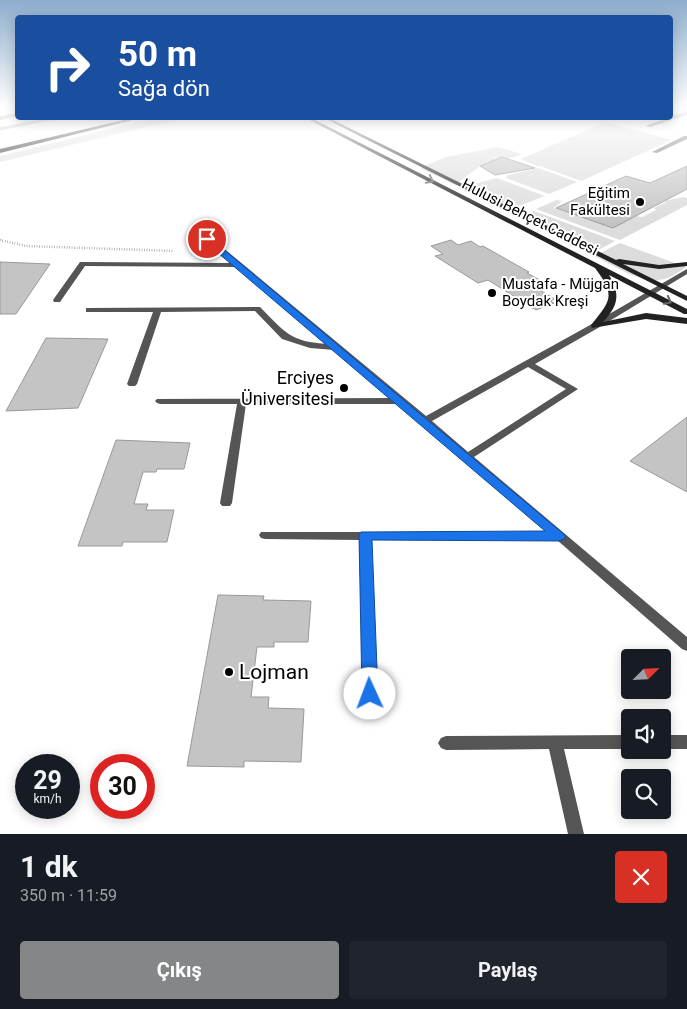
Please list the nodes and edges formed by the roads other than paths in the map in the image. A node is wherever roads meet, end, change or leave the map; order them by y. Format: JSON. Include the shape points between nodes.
{"nodes":[{"id":1,"x":21,"y":146,"type":"edge"},
{"id":2,"x":363,"y":146,"type":"edge"},
{"id":3,"x":381,"y":146,"type":"edge"},
{"id":4,"x":668,"y":146,"type":"edge"},
{"id":5,"x":0,"y":151,"type":"edge"},
{"id":6,"x":655,"y":152,"type":"dead end"},
{"id":7,"x":207,"y":239,"type":"dead end"},
{"id":8,"x":600,"y":256,"type":"junction"},
{"id":9,"x":687,"y":264,"type":"edge"},
{"id":10,"x":237,"y":265,"type":"junction"},
{"id":11,"x":597,"y":265,"type":"junction"},
{"id":12,"x":687,"y":271,"type":"edge"},
{"id":13,"x":660,"y":286,"type":"junction"},
{"id":14,"x":650,"y":292,"type":"junction"},
{"id":15,"x":687,"y":299,"type":"edge"},
{"id":16,"x":58,"y":300,"type":"dead end"},
{"id":17,"x":89,"y":310,"type":"dead end"},
{"id":18,"x":158,"y":310,"type":"junction"},
{"id":19,"x":687,"y":312,"type":"edge"},
{"id":20,"x":687,"y":320,"type":"edge"},
{"id":21,"x":595,"y":326,"type":"junction"},
{"id":22,"x":336,"y":347,"type":"junction"},
{"id":23,"x":527,"y":363,"type":"junction"},
{"id":24,"x":132,"y":384,"type":"dead end"},
{"id":25,"x":160,"y":401,"type":"dead end"},
{"id":26,"x":242,"y":401,"type":"junction"},
{"id":27,"x":401,"y":401,"type":"junction"},
{"id":28,"x":425,"y":421,"type":"junction"},
{"id":29,"x":467,"y":457,"type":"junction"},
{"id":30,"x":226,"y":503,"type":"dead end"},
{"id":31,"x":265,"y":534,"type":"dead end"},
{"id":32,"x":366,"y":535,"type":"junction"},
{"id":33,"x":559,"y":536,"type":"junction"},
{"id":34,"x":687,"y":645,"type":"edge"},
{"id":35,"x":370,"y":694,"type":"dead end"},
{"id":36,"x":621,"y":742,"type":"edge"},
{"id":37,"x":671,"y":742,"type":"edge"},
{"id":38,"x":687,"y":742,"type":"edge"},
{"id":39,"x":446,"y":743,"type":"dead end"},
{"id":40,"x":555,"y":743,"type":"junction"},
{"id":41,"x":576,"y":834,"type":"edge"}],
"edges":[{"from":1,"to":5,"type":"main road"},
{"from":2,"to":11,"type":"street","name":"Hulusi Behçet Caddesi","one_way":true},
{"from":3,"to":8,"type":"street","name":"Hulusi Behçet Caddesi"},
{"from":4,"to":6,"type":"street"},
{"from":7,"to":10,"type":"street"},
{"from":8,"to":9,"type":"street","via":[[648,266]]},
{"from":8,"to":13,"type":"street","name":"Hulusi Behçet Caddesi"},
{"from":10,"to":16,"type":"street","via":[[83,264]]},
{"from":10,"to":22,"type":"street"},
{"from":11,"to":14,"type":"street","name":"Hulusi Behçet Caddesi"},
{"from":11,"to":21,"type":"street","via":[[610,283],[614,297],[612,306]]},
{"from":12,"to":13,"type":"street"},
{"from":13,"to":14,"type":"street"},
{"from":13,"to":15,"type":"street","name":"Hulusi Behçet Caddesi"},
{"from":14,"to":19,"type":"street","name":"Hulusi Behçet Caddesi","one_way":true},
{"from":14,"to":21,"type":"street"},
{"from":17,"to":18,"type":"street"},
{"from":18,"to":22,"type":"street","via":[[257,310],[291,340]]},
{"from":18,"to":24,"type":"street"},
{"from":20,"to":21,"type":"street","via":[[646,316]]},
{"from":21,"to":23,"type":"street"},
{"from":22,"to":27,"type":"street"},
{"from":23,"to":28,"type":"street"},
{"from":23,"to":29,"type":"street","via":[[573,389]]},
{"from":25,"to":26,"type":"street"},
{"from":26,"to":27,"type":"street"},
{"from":26,"to":30,"type":"street"},
{"from":27,"to":28,"type":"street"},
{"from":28,"to":29,"type":"street"},
{"from":29,"to":33,"type":"street"},
{"from":31,"to":32,"type":"street"},
{"from":32,"to":33,"type":"street"},
{"from":32,"to":35,"type":"street"},
{"from":33,"to":34,"type":"street"},
{"from":36,"to":40,"type":"street"},
{"from":37,"to":38,"type":"street"},
{"from":39,"to":40,"type":"street"},
{"from":40,"to":41,"type":"street"}]}
